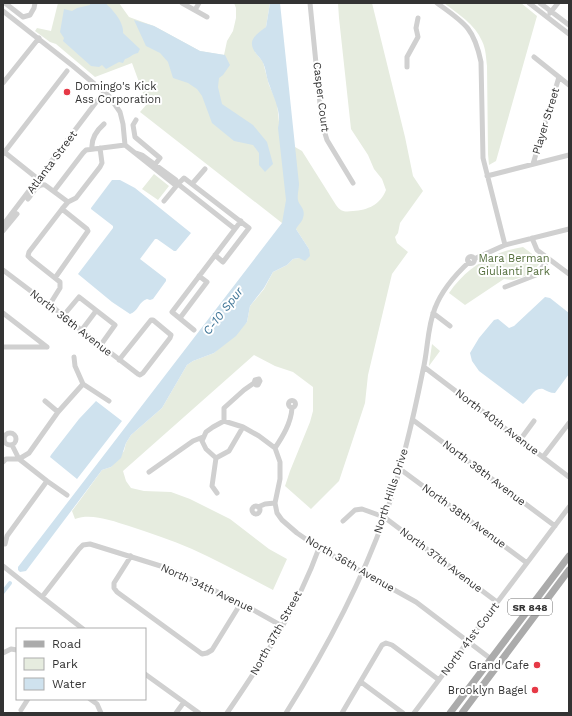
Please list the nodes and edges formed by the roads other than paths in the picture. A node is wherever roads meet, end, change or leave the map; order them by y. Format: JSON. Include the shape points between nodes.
{"nodes":[{"id":1,"x":4,"y":3,"type":"edge"},
{"id":2,"x":35,"y":3,"type":"edge"},
{"id":3,"x":182,"y":3,"type":"edge"},
{"id":4,"x":200,"y":3,"type":"edge"},
{"id":5,"x":310,"y":3,"type":"edge"},
{"id":6,"x":438,"y":3,"type":"edge"},
{"id":7,"x":529,"y":3,"type":"edge"},
{"id":8,"x":540,"y":3,"type":"edge"},
{"id":9,"x":558,"y":3,"type":"edge"},
{"id":10,"x":195,"y":10,"type":"junction"},
{"id":11,"x":3,"y":11,"type":"edge"},
{"id":12,"x":551,"y":12,"type":"junction"},
{"id":13,"x":207,"y":17,"type":"dead end"},
{"id":14,"x":547,"y":17,"type":"junction"},
{"id":15,"x":418,"y":18,"type":"dead end"},
{"id":16,"x":569,"y":25,"type":"edge"},
{"id":17,"x":569,"y":34,"type":"edge"},
{"id":18,"x":38,"y":38,"type":"junction"},
{"id":19,"x":534,"y":57,"type":"dead end"},
{"id":20,"x":406,"y":68,"type":"dead end"},
{"id":21,"x":67,"y":71,"type":"dead end"},
{"id":22,"x":558,"y":77,"type":"junction"},
{"id":23,"x":3,"y":84,"type":"edge"},
{"id":24,"x":569,"y":85,"type":"edge"},
{"id":25,"x":100,"y":97,"type":"dead end"},
{"id":26,"x":136,"y":120,"type":"dead end"},
{"id":27,"x":104,"y":124,"type":"dead end"},
{"id":28,"x":125,"y":145,"type":"junction"},
{"id":29,"x":100,"y":148,"type":"junction"},
{"id":30,"x":92,"y":149,"type":"junction"},
{"id":31,"x":3,"y":153,"type":"edge"},
{"id":32,"x":569,"y":155,"type":"edge"},
{"id":33,"x":533,"y":164,"type":"junction"},
{"id":34,"x":154,"y":166,"type":"junction"},
{"id":35,"x":205,"y":168,"type":"dead end"},
{"id":36,"x":487,"y":176,"type":"junction"},
{"id":37,"x":38,"y":179,"type":"junction"},
{"id":38,"x":353,"y":183,"type":"dead end"},
{"id":39,"x":178,"y":184,"type":"junction"},
{"id":40,"x":192,"y":184,"type":"junction"},
{"id":41,"x":54,"y":191,"type":"junction"},
{"id":42,"x":164,"y":201,"type":"dead end"},
{"id":43,"x":68,"y":202,"type":"junction"},
{"id":44,"x":62,"y":209,"type":"junction"},
{"id":45,"x":241,"y":222,"type":"junction"},
{"id":46,"x":3,"y":225,"type":"edge"},
{"id":47,"x":235,"y":229,"type":"junction"},
{"id":48,"x":569,"y":229,"type":"edge"},
{"id":49,"x":3,"y":231,"type":"edge"},
{"id":50,"x":532,"y":238,"type":"junction"},
{"id":51,"x":505,"y":245,"type":"junction"},
{"id":52,"x":215,"y":255,"type":"junction"},
{"id":53,"x":549,"y":259,"type":"junction"},
{"id":54,"x":3,"y":270,"type":"edge"},
{"id":55,"x":569,"y":274,"type":"edge"},
{"id":56,"x":199,"y":276,"type":"junction"},
{"id":57,"x":55,"y":278,"type":"junction"},
{"id":58,"x":505,"y":287,"type":"dead end"},
{"id":59,"x":50,"y":304,"type":"junction"},
{"id":60,"x":96,"y":311,"type":"junction"},
{"id":61,"x":3,"y":313,"type":"edge"},
{"id":62,"x":433,"y":313,"type":"junction"},
{"id":63,"x":63,"y":316,"type":"junction"},
{"id":64,"x":180,"y":318,"type":"junction"},
{"id":65,"x":450,"y":326,"type":"dead end"},
{"id":66,"x":194,"y":330,"type":"dead end"},
{"id":67,"x":81,"y":331,"type":"junction"},
{"id":68,"x":100,"y":346,"type":"junction"},
{"id":69,"x":3,"y":347,"type":"edge"},
{"id":70,"x":74,"y":357,"type":"dead end"},
{"id":71,"x":119,"y":360,"type":"junction"},
{"id":72,"x":424,"y":367,"type":"junction"},
{"id":73,"x":254,"y":383,"type":"dead end"},
{"id":74,"x":83,"y":384,"type":"junction"},
{"id":75,"x":45,"y":401,"type":"dead end"},
{"id":76,"x":109,"y":401,"type":"dead end"},
{"id":77,"x":292,"y":408,"type":"dead end"},
{"id":78,"x":58,"y":412,"type":"junction"},
{"id":79,"x":413,"y":420,"type":"junction"},
{"id":80,"x":224,"y":421,"type":"junction"},
{"id":81,"x":534,"y":421,"type":"dead end"},
{"id":82,"x":569,"y":422,"type":"edge"},
{"id":83,"x":243,"y":427,"type":"junction"},
{"id":84,"x":203,"y":437,"type":"junction"},
{"id":85,"x":520,"y":440,"type":"junction"},
{"id":86,"x":12,"y":445,"type":"dead end"},
{"id":87,"x":275,"y":448,"type":"junction"},
{"id":88,"x":543,"y":457,"type":"junction"},
{"id":89,"x":216,"y":458,"type":"junction"},
{"id":90,"x":19,"y":459,"type":"junction"},
{"id":91,"x":3,"y":462,"type":"edge"},
{"id":92,"x":400,"y":469,"type":"junction"},
{"id":93,"x":149,"y":472,"type":"dead end"},
{"id":94,"x":569,"y":477,"type":"edge"},
{"id":95,"x":47,"y":481,"type":"junction"},
{"id":96,"x":217,"y":493,"type":"dead end"},
{"id":97,"x":67,"y":495,"type":"dead end"},
{"id":98,"x":275,"y":503,"type":"junction"},
{"id":99,"x":258,"y":507,"type":"dead end"},
{"id":100,"x":569,"y":507,"type":"edge"},
{"id":101,"x":384,"y":517,"type":"junction"},
{"id":102,"x":343,"y":521,"type":"dead end"},
{"id":103,"x":555,"y":526,"type":"junction"},
{"id":104,"x":5,"y":535,"type":"edge"},
{"id":105,"x":5,"y":544,"type":"dead end"},
{"id":106,"x":319,"y":548,"type":"junction"},
{"id":107,"x":131,"y":556,"type":"junction"},
{"id":108,"x":569,"y":556,"type":"edge"},
{"id":109,"x":527,"y":563,"type":"junction"},
{"id":110,"x":3,"y":566,"type":"edge"},
{"id":111,"x":569,"y":570,"type":"edge"},
{"id":112,"x":363,"y":572,"type":"junction"},
{"id":113,"x":42,"y":597,"type":"junction"},
{"id":114,"x":497,"y":602,"type":"junction"},
{"id":115,"x":241,"y":603,"type":"junction"},
{"id":116,"x":282,"y":626,"type":"junction"},
{"id":117,"x":82,"y":628,"type":"edge"},
{"id":118,"x":468,"y":641,"type":"junction"},
{"id":119,"x":500,"y":648,"type":"junction"},
{"id":120,"x":16,"y":650,"type":"edge"},
{"id":121,"x":3,"y":653,"type":"edge"},
{"id":122,"x":491,"y":658,"type":"junction"},
{"id":123,"x":499,"y":664,"type":"junction"},
{"id":124,"x":146,"y":675,"type":"edge"},
{"id":125,"x":439,"y":680,"type":"junction"},
{"id":126,"x":361,"y":682,"type":"junction"},
{"id":127,"x":27,"y":700,"type":"edge"},
{"id":128,"x":91,"y":700,"type":"edge"},
{"id":129,"x":184,"y":702,"type":"junction"},
{"id":130,"x":21,"y":710,"type":"dead end"},
{"id":131,"x":459,"y":712,"type":"edge"},
{"id":132,"x":101,"y":713,"type":"edge"},
{"id":133,"x":176,"y":713,"type":"edge"},
{"id":134,"x":199,"y":713,"type":"edge"},
{"id":135,"x":227,"y":713,"type":"edge"},
{"id":136,"x":286,"y":713,"type":"edge"},
{"id":137,"x":342,"y":713,"type":"edge"},
{"id":138,"x":403,"y":713,"type":"edge"},
{"id":139,"x":414,"y":713,"type":"edge"}],
"edges":[{"from":1,"to":2,"type":"street","via":[[23,16],[30,15]]},
{"from":3,"to":10,"type":"street"},
{"from":4,"to":10,"type":"street"},
{"from":5,"to":38,"type":"street","name":"Casper Court","via":[[322,124],[327,140]]},
{"from":6,"to":36,"type":"street","via":[[459,18],[475,38],[481,62],[483,158]]},
{"from":7,"to":14,"type":"street"},
{"from":8,"to":12,"type":"street"},
{"from":9,"to":12,"type":"street"},
{"from":10,"to":13,"type":"street"},
{"from":11,"to":18,"type":"street"},
{"from":12,"to":14,"type":"street"},
{"from":12,"to":16,"type":"street"},
{"from":14,"to":17,"type":"street"},
{"from":15,"to":20,"type":"street","via":[[418,37],[407,57]]},
{"from":18,"to":23,"type":"street"},
{"from":18,"to":28,"type":"street","via":[[112,100],[120,112]]},
{"from":19,"to":22,"type":"street"},
{"from":21,"to":31,"type":"street"},
{"from":22,"to":24,"type":"street"},
{"from":22,"to":33,"type":"street","name":"Player Street"},
{"from":25,"to":37,"type":"street","name":"Atlanta Street"},
{"from":26,"to":34,"type":"street","via":[[133,125],[134,137],[160,158]]},
{"from":27,"to":30,"type":"street","via":[[91,141]]},
{"from":28,"to":29,"type":"street"},
{"from":28,"to":34,"type":"street"},
{"from":29,"to":30,"type":"street"},
{"from":29,"to":43,"type":"street","via":[[102,163],[76,198]]},
{"from":30,"to":41,"type":"street","via":[[83,153]]},
{"from":31,"to":37,"type":"street"},
{"from":32,"to":33,"type":"street"},
{"from":33,"to":36,"type":"street"},
{"from":34,"to":39,"type":"street"},
{"from":35,"to":40,"type":"street"},
{"from":36,"to":51,"type":"street"},
{"from":37,"to":46,"type":"street","name":"Atlanta Street"},
{"from":39,"to":40,"type":"street","via":[[183,178]]},
{"from":39,"to":42,"type":"street"},
{"from":39,"to":47,"type":"street"},
{"from":40,"to":45,"type":"street"},
{"from":41,"to":43,"type":"street"},
{"from":41,"to":49,"type":"street","via":[[45,185],[39,185]]},
{"from":43,"to":44,"type":"street"},
{"from":44,"to":57,"type":"street","via":[[88,231]]},
{"from":44,"to":57,"type":"street","via":[[28,256]]},
{"from":45,"to":47,"type":"street"},
{"from":45,"to":52,"type":"street","via":[[249,228],[223,262]]},
{"from":47,"to":52,"type":"street"},
{"from":48,"to":50,"type":"street"},
{"from":50,"to":51,"type":"street"},
{"from":50,"to":53,"type":"street","via":[[535,247]]},
{"from":51,"to":62,"type":"street","name":"North Hills Drive","via":[[474,259],[473,263],[469,262],[447,287]]},
{"from":52,"to":56,"type":"street"},
{"from":53,"to":55,"type":"street"},
{"from":53,"to":58,"type":"street","via":[[536,275]]},
{"from":54,"to":59,"type":"street","name":"North 36th Avenue"},
{"from":56,"to":64,"type":"street","via":[[172,312]]},
{"from":56,"to":64,"type":"street","via":[[207,282]]},
{"from":57,"to":59,"type":"street","via":[[60,282],[60,288]]},
{"from":59,"to":63,"type":"street","name":"North 36th Avenue"},
{"from":60,"to":63,"type":"street","via":[[79,297]]},
{"from":60,"to":67,"type":"street"},
{"from":60,"to":68,"type":"street","via":[[115,325]]},
{"from":61,"to":69,"type":"street","via":[[47,347]]},
{"from":62,"to":65,"type":"street"},
{"from":62,"to":72,"type":"street","name":"North Hills Drive"},
{"from":63,"to":67,"type":"street","name":"North 36th Avenue"},
{"from":64,"to":66,"type":"street"},
{"from":67,"to":68,"type":"street","name":"North 36th Avenue"},
{"from":68,"to":71,"type":"street","name":"North 36th Avenue"},
{"from":70,"to":74,"type":"street"},
{"from":71,"to":71,"type":"street","name":"North 36th Avenue","via":[[151,320],[171,335],[140,375]]},
{"from":72,"to":79,"type":"street","name":"North Hills Drive"},
{"from":72,"to":85,"type":"street","name":"North 40th Avenue"},
{"from":73,"to":80,"type":"street","via":[[224,408]]},
{"from":74,"to":76,"type":"street"},
{"from":74,"to":78,"type":"street"},
{"from":75,"to":78,"type":"street"},
{"from":77,"to":87,"type":"street","via":[[292,416]]},
{"from":78,"to":90,"type":"street","via":[[29,453]]},
{"from":79,"to":92,"type":"street","name":"North Hills Drive"},
{"from":79,"to":103,"type":"street","name":"North 39th Avenue"},
{"from":80,"to":83,"type":"street"},
{"from":80,"to":84,"type":"street","via":[[206,432]]},
{"from":81,"to":85,"type":"street"},
{"from":82,"to":88,"type":"street"},
{"from":83,"to":87,"type":"street"},
{"from":83,"to":89,"type":"street","via":[[229,451]]},
{"from":84,"to":89,"type":"street","via":[[206,449]]},
{"from":84,"to":93,"type":"street","via":[[192,441]]},
{"from":85,"to":88,"type":"street","name":"North 40th Avenue"},
{"from":86,"to":90,"type":"street"},
{"from":87,"to":98,"type":"street","via":[[280,462],[280,479]]},
{"from":88,"to":94,"type":"street","name":"North 40th Avenue"},
{"from":89,"to":96,"type":"street","via":[[212,486]]},
{"from":90,"to":91,"type":"street","via":[[6,459]]},
{"from":90,"to":95,"type":"street"},
{"from":92,"to":101,"type":"street","name":"North Hills Drive"},
{"from":92,"to":109,"type":"street","name":"North 38th Avenue"},
{"from":95,"to":97,"type":"street"},
{"from":95,"to":104,"type":"street"},
{"from":98,"to":99,"type":"street"},
{"from":98,"to":106,"type":"street","name":"North 36th Avenue","via":[[282,520]]},
{"from":100,"to":103,"type":"street","name":"North 41st Court"},
{"from":101,"to":102,"type":"street","name":"North 37th Avenue","via":[[362,509],[355,510]]},
{"from":101,"to":112,"type":"street","name":"North Hills Drive"},
{"from":101,"to":114,"type":"street","name":"North 37th Avenue"},
{"from":103,"to":109,"type":"street","name":"North 41st Court"},
{"from":104,"to":105,"type":"street"},
{"from":106,"to":112,"type":"street","name":"North 36th Avenue"},
{"from":106,"to":116,"type":"street","name":"North 37th Street"},
{"from":107,"to":113,"type":"street","name":"North 34th Avenue","via":[[90,544],[83,545]]},
{"from":107,"to":115,"type":"street","name":"North 34th Avenue","via":[[167,568]]},
{"from":107,"to":115,"type":"street","via":[[114,583],[114,588],[202,654],[212,650]]},
{"from":108,"to":119,"type":"main road","number":"SR 848"},
{"from":109,"to":114,"type":"street","name":"North 41st Court"},
{"from":110,"to":113,"type":"street"},
{"from":111,"to":123,"type":"main road","number":"SR 848"},
{"from":112,"to":118,"type":"street","name":"North 36th Avenue","via":[[416,602]]},
{"from":112,"to":136,"type":"street","name":"North Hills Drive","via":[[332,634]]},
{"from":113,"to":117,"type":"street"},
{"from":114,"to":118,"type":"street","name":"North 41st Court"},
{"from":115,"to":116,"type":"street","name":"North 34th Avenue"},
{"from":116,"to":135,"type":"street","name":"North 37th Street"},
{"from":118,"to":122,"type":"street","name":"North 36th Avenue"},
{"from":118,"to":125,"type":"street","name":"North 41st Court"},
{"from":119,"to":122,"type":"main road","number":"SR 848"},
{"from":119,"to":123,"type":"main road"},
{"from":120,"to":121,"type":"street"},
{"from":122,"to":131,"type":"main road","number":"SR 848"},
{"from":123,"to":131,"type":"main road","number":"SR 848"},
{"from":124,"to":129,"type":"street"},
{"from":125,"to":126,"type":"street","via":[[392,644],[386,643],[382,645]]},
{"from":125,"to":139,"type":"street","name":"North 41st Court"},
{"from":126,"to":137,"type":"street"},
{"from":126,"to":138,"type":"street"},
{"from":127,"to":130,"type":"street"},
{"from":128,"to":132,"type":"street","via":[[97,704]]},
{"from":129,"to":133,"type":"street"},
{"from":129,"to":134,"type":"street"}]}
